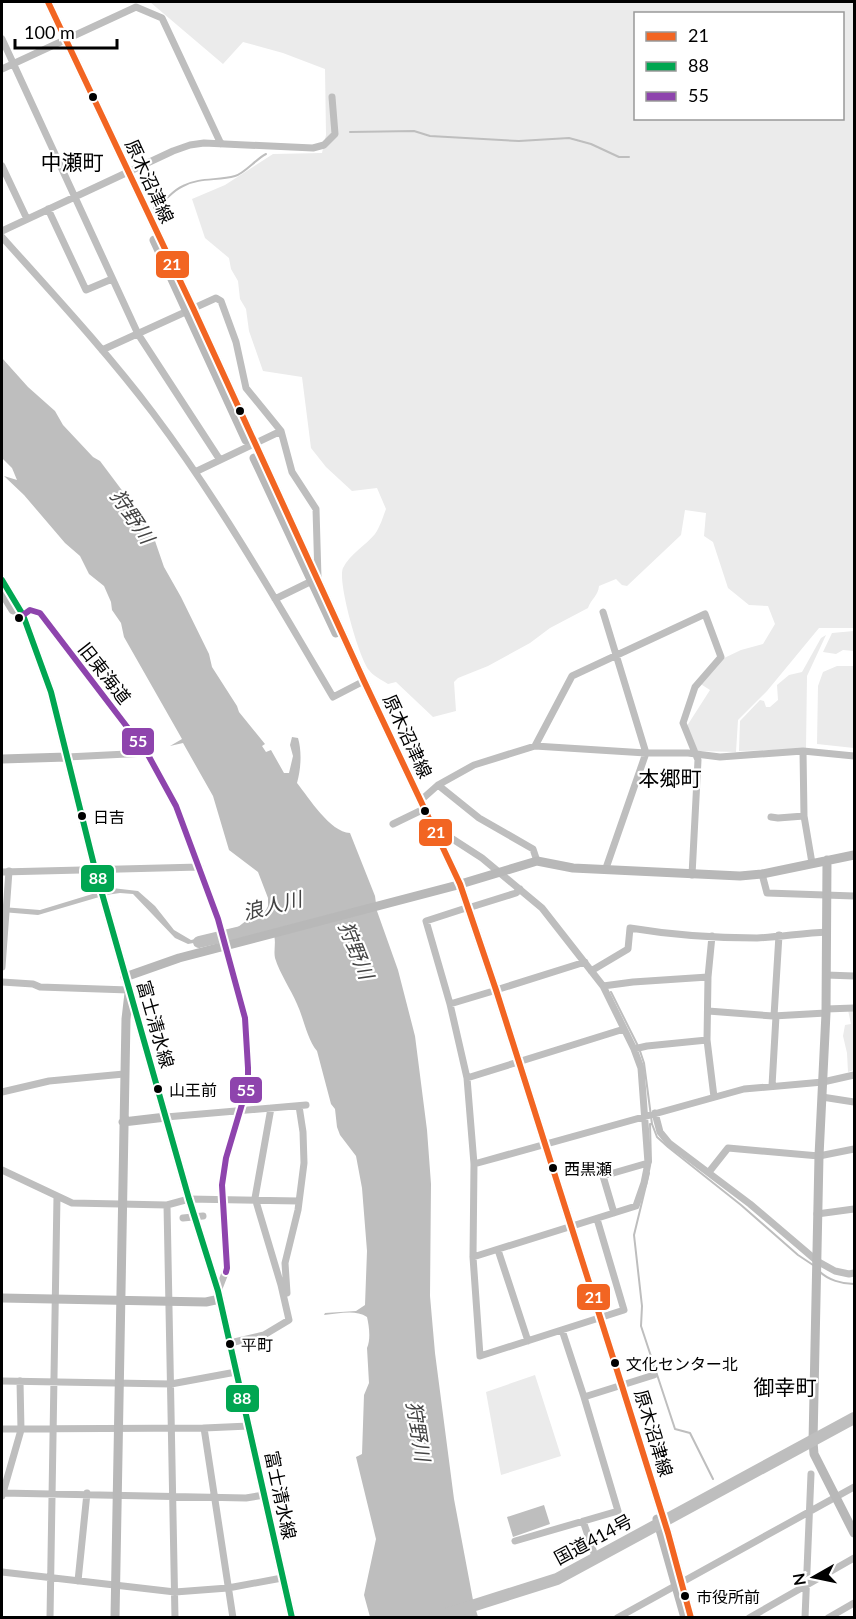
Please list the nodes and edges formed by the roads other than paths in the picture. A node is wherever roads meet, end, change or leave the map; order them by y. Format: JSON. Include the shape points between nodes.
{"nodes":[{"id":1,"x":43,"y":2,"type":"edge"},
{"id":2,"x":48,"y":2,"type":"edge"},
{"id":3,"x":2,"y":39,"type":"edge"},
{"id":4,"x":63,"y":40,"type":"junction"},
{"id":5,"x":12,"y":64,"type":"junction"},
{"id":6,"x":2,"y":69,"type":"edge"},
{"id":7,"x":332,"y":97,"type":"dead end"},
{"id":8,"x":221,"y":144,"type":"junction"},
{"id":9,"x":2,"y":166,"type":"edge"},
{"id":10,"x":126,"y":174,"type":"junction"},
{"id":11,"x":74,"y":197,"type":"junction"},
{"id":12,"x":48,"y":209,"type":"junction"},
{"id":13,"x":27,"y":219,"type":"junction"},
{"id":14,"x":2,"y":231,"type":"edge"},
{"id":15,"x":2,"y":237,"type":"edge"},
{"id":16,"x":112,"y":279,"type":"junction"},
{"id":17,"x":190,"y":310,"type":"junction"},
{"id":18,"x":138,"y":334,"type":"junction"},
{"id":19,"x":102,"y":350,"type":"junction"},
{"id":20,"x":281,"y":431,"type":"junction"},
{"id":21,"x":251,"y":444,"type":"junction"},
{"id":22,"x":220,"y":460,"type":"junction"},
{"id":23,"x":195,"y":472,"type":"junction"},
{"id":24,"x":2,"y":580,"type":"edge"},
{"id":25,"x":315,"y":580,"type":"junction"},
{"id":26,"x":2,"y":592,"type":"edge"},
{"id":27,"x":276,"y":599,"type":"junction"},
{"id":28,"x":603,"y":612,"type":"dead end"},
{"id":29,"x":21,"y":616,"type":"junction"},
{"id":30,"x":616,"y":655,"type":"junction"},
{"id":31,"x":362,"y":683,"type":"junction"},
{"id":32,"x":536,"y":746,"type":"junction"},
{"id":33,"x":803,"y":752,"type":"junction"},
{"id":34,"x":147,"y":753,"type":"junction"},
{"id":35,"x":646,"y":753,"type":"junction"},
{"id":36,"x":696,"y":754,"type":"junction"},
{"id":37,"x":855,"y":756,"type":"edge"},
{"id":38,"x":67,"y":757,"type":"junction"},
{"id":39,"x":2,"y":759,"type":"edge"},
{"id":40,"x":438,"y":785,"type":"junction"},
{"id":41,"x":421,"y":807,"type":"junction"},
{"id":42,"x":804,"y":816,"type":"junction"},
{"id":43,"x":771,"y":817,"type":"dead end"},
{"id":44,"x":393,"y":824,"type":"dead end"},
{"id":45,"x":434,"y":830,"type":"junction"},
{"id":46,"x":855,"y":855,"type":"edge"},
{"id":47,"x":827,"y":860,"type":"junction"},
{"id":48,"x":537,"y":861,"type":"junction"},
{"id":49,"x":812,"y":863,"type":"junction"},
{"id":50,"x":200,"y":867,"type":"junction"},
{"id":51,"x":606,"y":868,"type":"junction"},
{"id":52,"x":95,"y":869,"type":"junction"},
{"id":53,"x":5,"y":871,"type":"edge"},
{"id":54,"x":498,"y":872,"type":"junction"},
{"id":55,"x":692,"y":874,"type":"junction"},
{"id":56,"x":762,"y":874,"type":"junction"},
{"id":57,"x":457,"y":885,"type":"junction"},
{"id":58,"x":520,"y":889,"type":"junction"},
{"id":59,"x":828,"y":894,"type":"junction"},
{"id":60,"x":855,"y":896,"type":"edge"},
{"id":61,"x":466,"y":909,"type":"junction"},
{"id":62,"x":827,"y":932,"type":"junction"},
{"id":63,"x":779,"y":935,"type":"junction"},
{"id":64,"x":712,"y":936,"type":"junction"},
{"id":65,"x":585,"y":962,"type":"junction"},
{"id":66,"x":2,"y":967,"type":"edge"},
{"id":67,"x":591,"y":971,"type":"junction"},
{"id":68,"x":826,"y":975,"type":"junction"},
{"id":69,"x":855,"y":976,"type":"edge"},
{"id":70,"x":125,"y":977,"type":"junction"},
{"id":71,"x":708,"y":977,"type":"junction"},
{"id":72,"x":2,"y":982,"type":"edge"},
{"id":73,"x":603,"y":986,"type":"junction"},
{"id":74,"x":129,"y":990,"type":"junction"},
{"id":75,"x":493,"y":991,"type":"junction"},
{"id":76,"x":450,"y":1004,"type":"junction"},
{"id":77,"x":855,"y":1008,"type":"edge"},
{"id":78,"x":708,"y":1011,"type":"junction"},
{"id":79,"x":826,"y":1011,"type":"junction"},
{"id":80,"x":775,"y":1016,"type":"junction"},
{"id":81,"x":624,"y":1029,"type":"junction"},
{"id":82,"x":708,"y":1040,"type":"junction"},
{"id":83,"x":634,"y":1049,"type":"junction"},
{"id":84,"x":516,"y":1063,"type":"junction"},
{"id":85,"x":124,"y":1074,"type":"junction"},
{"id":86,"x":855,"y":1075,"type":"edge"},
{"id":87,"x":467,"y":1078,"type":"junction"},
{"id":88,"x":822,"y":1082,"type":"junction"},
{"id":89,"x":772,"y":1086,"type":"junction"},
{"id":90,"x":2,"y":1092,"type":"edge"},
{"id":91,"x":714,"y":1097,"type":"junction"},
{"id":92,"x":822,"y":1097,"type":"junction"},
{"id":93,"x":855,"y":1102,"type":"edge"},
{"id":94,"x":270,"y":1108,"type":"junction"},
{"id":95,"x":240,"y":1111,"type":"junction"},
{"id":96,"x":655,"y":1113,"type":"junction"},
{"id":97,"x":645,"y":1116,"type":"junction"},
{"id":98,"x":166,"y":1117,"type":"junction"},
{"id":99,"x":123,"y":1122,"type":"junction"},
{"id":100,"x":543,"y":1144,"type":"junction"},
{"id":101,"x":855,"y":1149,"type":"edge"},
{"id":102,"x":819,"y":1156,"type":"junction"},
{"id":103,"x":648,"y":1163,"type":"junction"},
{"id":104,"x":474,"y":1164,"type":"junction"},
{"id":105,"x":2,"y":1170,"type":"edge"},
{"id":106,"x":709,"y":1172,"type":"junction"},
{"id":107,"x":57,"y":1196,"type":"junction"},
{"id":108,"x":221,"y":1198,"type":"junction"},
{"id":109,"x":255,"y":1198,"type":"junction"},
{"id":110,"x":189,"y":1199,"type":"junction"},
{"id":111,"x":299,"y":1201,"type":"junction"},
{"id":112,"x":121,"y":1204,"type":"junction"},
{"id":113,"x":167,"y":1205,"type":"junction"},
{"id":114,"x":855,"y":1209,"type":"edge"},
{"id":115,"x":614,"y":1213,"type":"junction"},
{"id":116,"x":818,"y":1214,"type":"junction"},
{"id":117,"x":203,"y":1216,"type":"dead end"},
{"id":118,"x":183,"y":1218,"type":"dead end"},
{"id":119,"x":597,"y":1219,"type":"junction"},
{"id":120,"x":569,"y":1227,"type":"junction"},
{"id":121,"x":498,"y":1250,"type":"junction"},
{"id":122,"x":473,"y":1257,"type":"junction"},
{"id":123,"x":817,"y":1261,"type":"junction"},
{"id":124,"x":855,"y":1273,"type":"edge"},
{"id":125,"x":219,"y":1295,"type":"junction"},
{"id":126,"x":2,"y":1298,"type":"edge"},
{"id":127,"x":55,"y":1299,"type":"junction"},
{"id":128,"x":120,"y":1300,"type":"junction"},
{"id":129,"x":169,"y":1301,"type":"junction"},
{"id":130,"x":286,"y":1304,"type":"junction"},
{"id":131,"x":598,"y":1318,"type":"junction"},
{"id":132,"x":562,"y":1330,"type":"junction"},
{"id":133,"x":528,"y":1341,"type":"junction"},
{"id":134,"x":230,"y":1342,"type":"junction"},
{"id":135,"x":236,"y":1372,"type":"junction"},
{"id":136,"x":654,"y":1375,"type":"dead end"},
{"id":137,"x":2,"y":1381,"type":"edge"},
{"id":138,"x":20,"y":1381,"type":"junction"},
{"id":139,"x":55,"y":1383,"type":"junction"},
{"id":140,"x":118,"y":1383,"type":"junction"},
{"id":141,"x":171,"y":1384,"type":"junction"},
{"id":142,"x":620,"y":1386,"type":"junction"},
{"id":143,"x":584,"y":1398,"type":"junction"},
{"id":144,"x":855,"y":1418,"type":"edge"},
{"id":145,"x":249,"y":1426,"type":"junction"},
{"id":146,"x":53,"y":1428,"type":"junction"},
{"id":147,"x":117,"y":1428,"type":"junction"},
{"id":148,"x":204,"y":1428,"type":"junction"},
{"id":149,"x":2,"y":1429,"type":"edge"},
{"id":150,"x":172,"y":1429,"type":"junction"},
{"id":151,"x":21,"y":1430,"type":"junction"},
{"id":152,"x":813,"y":1442,"type":"junction"},
{"id":153,"x":811,"y":1474,"type":"dead end"},
{"id":154,"x":855,"y":1486,"type":"edge"},
{"id":155,"x":87,"y":1493,"type":"junction"},
{"id":156,"x":2,"y":1494,"type":"edge"},
{"id":157,"x":53,"y":1494,"type":"junction"},
{"id":158,"x":116,"y":1495,"type":"junction"},
{"id":159,"x":264,"y":1495,"type":"junction"},
{"id":160,"x":173,"y":1496,"type":"junction"},
{"id":161,"x":836,"y":1496,"type":"junction"},
{"id":162,"x":214,"y":1497,"type":"junction"},
{"id":163,"x":809,"y":1512,"type":"junction"},
{"id":164,"x":583,"y":1521,"type":"junction"},
{"id":165,"x":661,"y":1523,"type":"junction"},
{"id":166,"x":855,"y":1533,"type":"edge"},
{"id":167,"x":515,"y":1541,"type":"dead end"},
{"id":168,"x":855,"y":1558,"type":"edge"},
{"id":169,"x":596,"y":1559,"type":"junction"},
{"id":170,"x":2,"y":1572,"type":"edge"},
{"id":171,"x":50,"y":1578,"type":"junction"},
{"id":172,"x":282,"y":1578,"type":"junction"},
{"id":173,"x":78,"y":1581,"type":"junction"},
{"id":174,"x":679,"y":1584,"type":"junction"},
{"id":175,"x":806,"y":1585,"type":"junction"},
{"id":176,"x":115,"y":1587,"type":"junction"},
{"id":177,"x":228,"y":1588,"type":"junction"},
{"id":178,"x":175,"y":1592,"type":"junction"},
{"id":179,"x":855,"y":1603,"type":"edge"},
{"id":180,"x":50,"y":1617,"type":"edge"},
{"id":181,"x":115,"y":1617,"type":"edge"},
{"id":182,"x":175,"y":1617,"type":"edge"},
{"id":183,"x":233,"y":1617,"type":"edge"},
{"id":184,"x":292,"y":1617,"type":"edge"},
{"id":185,"x":434,"y":1617,"type":"edge"},
{"id":186,"x":617,"y":1617,"type":"edge"},
{"id":187,"x":685,"y":1617,"type":"edge"},
{"id":188,"x":691,"y":1617,"type":"edge"},
{"id":189,"x":749,"y":1617,"type":"edge"},
{"id":190,"x":805,"y":1617,"type":"edge"},
{"id":191,"x":828,"y":1617,"type":"edge"}],
"edges":[{"from":1,"to":4,"type":"main road","name":"原木沼津線"},
{"from":2,"to":4,"type":"main road","name":"原木沼津線"},
{"from":3,"to":5,"type":"street"},
{"from":4,"to":5,"type":"street"},
{"from":4,"to":8,"type":"street","via":[[136,7],[162,18]]},
{"from":4,"to":10,"type":"main road","name":"原木沼津線"},
{"from":5,"to":6,"type":"street"},
{"from":5,"to":11,"type":"street"},
{"from":7,"to":8,"type":"street","via":[[335,134],[324,146]]},
{"from":8,"to":10,"type":"street","via":[[190,145]]},
{"from":9,"to":13,"type":"street"},
{"from":10,"to":11,"type":"street"},
{"from":10,"to":17,"type":"main road","name":"原木沼津線"},
{"from":11,"to":12,"type":"street"},
{"from":11,"to":16,"type":"street"},
{"from":12,"to":13,"type":"street"},
{"from":12,"to":16,"type":"street","via":[[86,290]]},
{"from":13,"to":14,"type":"street"},
{"from":15,"to":19,"type":"street"},
{"from":16,"to":18,"type":"street"},
{"from":17,"to":18,"type":"street"},
{"from":17,"to":20,"type":"street","via":[[216,298],[221,301],[236,342],[246,388]]},
{"from":17,"to":21,"type":"main road","name":"原木沼津線"},
{"from":18,"to":19,"type":"street"},
{"from":18,"to":22,"type":"street"},
{"from":19,"to":23,"type":"street"},
{"from":20,"to":21,"type":"street"},
{"from":20,"to":25,"type":"street","via":[[292,472],[316,509]]},
{"from":21,"to":22,"type":"street"},
{"from":21,"to":25,"type":"main road","name":"原木沼津線"},
{"from":22,"to":23,"type":"street"},
{"from":23,"to":27,"type":"street"},
{"from":24,"to":29,"type":"main road","name":"富士清水線"},
{"from":25,"to":27,"type":"street"},
{"from":25,"to":31,"type":"main road","name":"原木沼津線"},
{"from":26,"to":29,"type":"main road","name":"富士清水線"},
{"from":27,"to":31,"type":"street","via":[[333,697]]},
{"from":28,"to":30,"type":"street"},
{"from":29,"to":34,"type":"street","name":"旧東海道","via":[[30,610],[40,613]]},
{"from":29,"to":38,"type":"main road","name":"富士清水線","via":[[51,692]]},
{"from":30,"to":32,"type":"street","via":[[572,676]]},
{"from":30,"to":35,"type":"street"},
{"from":30,"to":36,"type":"street","via":[[705,614],[722,657],[695,687],[683,723]]},
{"from":31,"to":41,"type":"main road","name":"原木沼津線"},
{"from":32,"to":35,"type":"street"},
{"from":32,"to":40,"type":"street","via":[[474,765]]},
{"from":33,"to":36,"type":"street","via":[[720,757]]},
{"from":33,"to":37,"type":"street"},
{"from":33,"to":42,"type":"street"},
{"from":34,"to":38,"type":"street"},
{"from":34,"to":50,"type":"street","name":"旧東海道","via":[[176,806]]},
{"from":35,"to":36,"type":"street"},
{"from":35,"to":51,"type":"street"},
{"from":36,"to":55,"type":"street"},
{"from":38,"to":39,"type":"main road"},
{"from":38,"to":52,"type":"main road","name":"富士清水線"},
{"from":40,"to":41,"type":"street"},
{"from":40,"to":48,"type":"street","via":[[479,818],[533,849]]},
{"from":41,"to":44,"type":"street"},
{"from":41,"to":45,"type":"main road","name":"原木沼津線"},
{"from":41,"to":57,"type":"main road","name":"原木沼津線"},
{"from":42,"to":43,"type":"street"},
{"from":42,"to":49,"type":"street"},
{"from":45,"to":54,"type":"street"},
{"from":45,"to":57,"type":"main road","name":"原木沼津線"},
{"from":46,"to":47,"type":"main road"},
{"from":47,"to":49,"type":"main road"},
{"from":47,"to":59,"type":"main road"},
{"from":48,"to":51,"type":"main road","via":[[573,868]]},
{"from":48,"to":54,"type":"main road"},
{"from":49,"to":56,"type":"main road"},
{"from":50,"to":52,"type":"street"},
{"from":50,"to":95,"type":"street","name":"旧東海道","via":[[245,1018],[248,1084]]},
{"from":51,"to":55,"type":"main road"},
{"from":52,"to":53,"type":"street"},
{"from":52,"to":70,"type":"main road","name":"富士清水線"},
{"from":53,"to":66,"type":"street"},
{"from":54,"to":57,"type":"main road"},
{"from":54,"to":58,"type":"street"},
{"from":55,"to":56,"type":"main road"},
{"from":56,"to":59,"type":"street","via":[[767,893]]},
{"from":57,"to":61,"type":"main road","name":"原木沼津線"},
{"from":57,"to":70,"type":"main road","via":[[179,958]]},
{"from":58,"to":61,"type":"street"},
{"from":58,"to":65,"type":"street","via":[[542,908]]},
{"from":59,"to":60,"type":"street"},
{"from":59,"to":62,"type":"main road"},
{"from":61,"to":75,"type":"main road","name":"原木沼津線"},
{"from":61,"to":76,"type":"street","via":[[426,921]]},
{"from":62,"to":63,"type":"street"},
{"from":62,"to":68,"type":"main road"},
{"from":63,"to":64,"type":"street"},
{"from":63,"to":80,"type":"street"},
{"from":64,"to":67,"type":"street","via":[[630,928],[628,949]]},
{"from":64,"to":71,"type":"street"},
{"from":65,"to":67,"type":"street"},
{"from":65,"to":75,"type":"street"},
{"from":67,"to":73,"type":"street"},
{"from":68,"to":69,"type":"street"},
{"from":68,"to":79,"type":"main road"},
{"from":70,"to":74,"type":"main road","name":"富士清水線"},
{"from":71,"to":73,"type":"street"},
{"from":71,"to":78,"type":"street"},
{"from":72,"to":74,"type":"street"},
{"from":73,"to":81,"type":"street"},
{"from":74,"to":85,"type":"main road"},
{"from":74,"to":98,"type":"main road","name":"富士清水線"},
{"from":75,"to":76,"type":"street"},
{"from":75,"to":84,"type":"main road","name":"原木沼津線"},
{"from":76,"to":87,"type":"street"},
{"from":77,"to":79,"type":"street"},
{"from":78,"to":80,"type":"street"},
{"from":78,"to":82,"type":"street"},
{"from":79,"to":80,"type":"street"},
{"from":79,"to":88,"type":"main road"},
{"from":80,"to":89,"type":"street"},
{"from":81,"to":83,"type":"street"},
{"from":81,"to":84,"type":"street"},
{"from":82,"to":83,"type":"street"},
{"from":82,"to":91,"type":"street"},
{"from":83,"to":97,"type":"street","via":[[641,1068]]},
{"from":84,"to":87,"type":"street"},
{"from":84,"to":100,"type":"main road","name":"原木沼津線"},
{"from":85,"to":90,"type":"street","via":[[49,1081]]},
{"from":85,"to":99,"type":"main road"},
{"from":86,"to":88,"type":"street"},
{"from":87,"to":104,"type":"street"},
{"from":88,"to":89,"type":"street"},
{"from":88,"to":92,"type":"main road"},
{"from":89,"to":91,"type":"street"},
{"from":91,"to":96,"type":"street"},
{"from":92,"to":93,"type":"street"},
{"from":92,"to":102,"type":"main road"},
{"from":94,"to":95,"type":"street"},
{"from":94,"to":109,"type":"street"},
{"from":94,"to":111,"type":"street","via":[[303,1105]]},
{"from":95,"to":98,"type":"street"},
{"from":95,"to":108,"type":"street","name":"旧東海道","via":[[226,1158]]},
{"from":96,"to":97,"type":"street"},
{"from":96,"to":106,"type":"street","via":[[660,1132],[669,1143]]},
{"from":97,"to":100,"type":"street"},
{"from":97,"to":103,"type":"street"},
{"from":98,"to":99,"type":"main road"},
{"from":98,"to":110,"type":"main road","name":"富士清水線"},
{"from":99,"to":112,"type":"main road"},
{"from":100,"to":104,"type":"street"},
{"from":100,"to":120,"type":"main road","name":"原木沼津線"},
{"from":101,"to":102,"type":"street"},
{"from":102,"to":106,"type":"street","via":[[728,1148]]},
{"from":102,"to":116,"type":"main road"},
{"from":103,"to":115,"type":"street","via":[[636,1206]]},
{"from":103,"to":115,"type":"street","via":[[603,1176]]},
{"from":104,"to":122,"type":"street"},
{"from":105,"to":107,"type":"street"},
{"from":106,"to":123,"type":"street"},
{"from":107,"to":112,"type":"street","via":[[72,1203]]},
{"from":107,"to":127,"type":"street"},
{"from":108,"to":109,"type":"street"},
{"from":108,"to":110,"type":"street"},
{"from":108,"to":125,"type":"street","name":"旧東海道","via":[[227,1268]]},
{"from":109,"to":111,"type":"street"},
{"from":109,"to":130,"type":"street"},
{"from":110,"to":113,"type":"street"},
{"from":110,"to":125,"type":"main road","name":"富士清水線"},
{"from":111,"to":130,"type":"street","via":[[285,1263]]},
{"from":112,"to":113,"type":"street"},
{"from":112,"to":128,"type":"main road"},
{"from":113,"to":129,"type":"street"},
{"from":114,"to":116,"type":"street"},
{"from":115,"to":119,"type":"street"},
{"from":116,"to":123,"type":"main road"},
{"from":117,"to":118,"type":"street"},
{"from":119,"to":120,"type":"street"},
{"from":119,"to":131,"type":"street","via":[[624,1310]]},
{"from":120,"to":121,"type":"street"},
{"from":120,"to":131,"type":"main road","name":"原木沼津線"},
{"from":121,"to":122,"type":"street"},
{"from":121,"to":133,"type":"street"},
{"from":122,"to":133,"type":"street","via":[[480,1356]]},
{"from":123,"to":124,"type":"street","via":[[835,1271]]},
{"from":123,"to":152,"type":"main road"},
{"from":125,"to":129,"type":"main road","via":[[206,1302]]},
{"from":125,"to":134,"type":"main road","name":"富士清水線"},
{"from":126,"to":127,"type":"main road"},
{"from":127,"to":128,"type":"main road"},
{"from":127,"to":139,"type":"street"},
{"from":128,"to":129,"type":"main road"},
{"from":128,"to":140,"type":"main road"},
{"from":129,"to":141,"type":"street"},
{"from":130,"to":134,"type":"street","via":[[289,1320],[279,1327],[264,1335]]},
{"from":131,"to":132,"type":"street"},
{"from":131,"to":142,"type":"main road","name":"原木沼津線"},
{"from":132,"to":133,"type":"street"},
{"from":132,"to":143,"type":"street"},
{"from":134,"to":135,"type":"main road","name":"富士清水線"},
{"from":135,"to":141,"type":"street"},
{"from":135,"to":145,"type":"main road","name":"富士清水線"},
{"from":136,"to":142,"type":"street"},
{"from":137,"to":138,"type":"street"},
{"from":138,"to":139,"type":"street"},
{"from":138,"to":151,"type":"street"},
{"from":139,"to":140,"type":"street"},
{"from":139,"to":146,"type":"street"},
{"from":140,"to":141,"type":"street"},
{"from":140,"to":147,"type":"main road"},
{"from":141,"to":150,"type":"street"},
{"from":142,"to":143,"type":"street"},
{"from":142,"to":165,"type":"main road","name":"原木沼津線"},
{"from":143,"to":164,"type":"street","via":[[618,1510]]},
{"from":144,"to":152,"type":"highway","name":"国道414号"},
{"from":145,"to":148,"type":"street"},
{"from":145,"to":159,"type":"main road","name":"富士清水線"},
{"from":146,"to":147,"type":"street"},
{"from":146,"to":151,"type":"street"},
{"from":146,"to":157,"type":"street"},
{"from":147,"to":150,"type":"street"},
{"from":147,"to":158,"type":"main road"},
{"from":148,"to":150,"type":"street"},
{"from":148,"to":162,"type":"street"},
{"from":149,"to":151,"type":"street"},
{"from":150,"to":160,"type":"street"},
{"from":151,"to":156,"type":"street"},
{"from":152,"to":161,"type":"main road","via":[[814,1454]]},
{"from":152,"to":165,"type":"highway","name":"国道414号"},
{"from":153,"to":163,"type":"street"},
{"from":154,"to":161,"type":"street"},
{"from":155,"to":157,"type":"street"},
{"from":155,"to":158,"type":"street"},
{"from":155,"to":173,"type":"street"},
{"from":156,"to":157,"type":"street"},
{"from":157,"to":171,"type":"street"},
{"from":158,"to":160,"type":"street"},
{"from":158,"to":176,"type":"main road"},
{"from":159,"to":162,"type":"street"},
{"from":159,"to":172,"type":"main road","name":"富士清水線"},
{"from":160,"to":162,"type":"street"},
{"from":160,"to":178,"type":"street"},
{"from":161,"to":163,"type":"street"},
{"from":161,"to":166,"type":"main road"},
{"from":162,"to":177,"type":"street"},
{"from":163,"to":174,"type":"street"},
{"from":163,"to":175,"type":"street"},
{"from":164,"to":167,"type":"street"},
{"from":164,"to":169,"type":"street"},
{"from":165,"to":169,"type":"highway","name":"国道414号"},
{"from":165,"to":174,"type":"main road","name":"原木沼津線"},
{"from":168,"to":175,"type":"street"},
{"from":169,"to":185,"type":"highway","name":"国道414号","via":[[557,1579]]},
{"from":170,"to":171,"type":"street"},
{"from":171,"to":173,"type":"street"},
{"from":171,"to":180,"type":"street"},
{"from":172,"to":177,"type":"street"},
{"from":172,"to":184,"type":"main road","name":"富士清水線"},
{"from":173,"to":176,"type":"street"},
{"from":174,"to":186,"type":"street"},
{"from":174,"to":187,"type":"main road","name":"原木沼津線"},
{"from":174,"to":188,"type":"main road","name":"原木沼津線"},
{"from":175,"to":189,"type":"street"},
{"from":175,"to":190,"type":"street"},
{"from":176,"to":178,"type":"street"},
{"from":176,"to":181,"type":"main road"},
{"from":177,"to":178,"type":"street"},
{"from":177,"to":183,"type":"street"},
{"from":178,"to":182,"type":"street"},
{"from":179,"to":191,"type":"street"}]}
